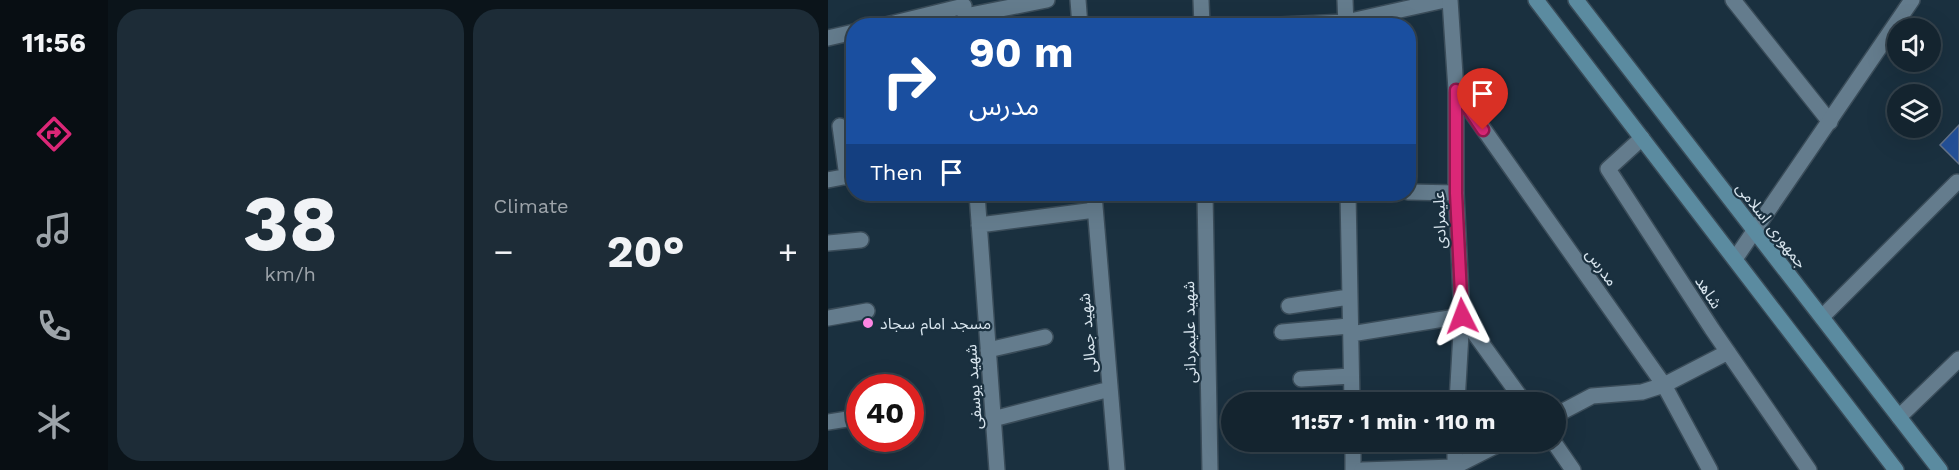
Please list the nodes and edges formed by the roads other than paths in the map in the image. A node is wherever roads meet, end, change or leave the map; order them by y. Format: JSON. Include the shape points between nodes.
{"nodes":[{"id":1,"x":1047,"y":0,"type":"edge"},
{"id":2,"x":1078,"y":0,"type":"edge"},
{"id":3,"x":1201,"y":0,"type":"edge"},
{"id":4,"x":1345,"y":0,"type":"edge"},
{"id":5,"x":1447,"y":0,"type":"edge"},
{"id":6,"x":1536,"y":0,"type":"edge"},
{"id":7,"x":1576,"y":0,"type":"edge"},
{"id":8,"x":1733,"y":0,"type":"edge"},
{"id":9,"x":1912,"y":0,"type":"edge"},
{"id":10,"x":965,"y":12,"type":"edge"},
{"id":11,"x":929,"y":18,"type":"edge"},
{"id":12,"x":1079,"y":18,"type":"edge"},
{"id":13,"x":1202,"y":18,"type":"edge"},
{"id":14,"x":1346,"y":18,"type":"edge"},
{"id":15,"x":1371,"y":18,"type":"edge"},
{"id":16,"x":846,"y":34,"type":"edge"},
{"id":17,"x":828,"y":38,"type":"edge"},
{"id":18,"x":1456,"y":90,"type":"junction"},
{"id":19,"x":1830,"y":122,"type":"junction"},
{"id":20,"x":840,"y":126,"type":"dead end"},
{"id":21,"x":1642,"y":138,"type":"junction"},
{"id":22,"x":846,"y":156,"type":"edge"},
{"id":23,"x":846,"y":177,"type":"edge"},
{"id":24,"x":828,"y":180,"type":"edge"},
{"id":25,"x":1957,"y":182,"type":"dead end"},
{"id":26,"x":1416,"y":192,"type":"edge"},
{"id":27,"x":1456,"y":193,"type":"junction"},
{"id":28,"x":978,"y":201,"type":"edge"},
{"id":29,"x":1094,"y":201,"type":"edge"},
{"id":30,"x":1205,"y":201,"type":"edge"},
{"id":31,"x":1348,"y":201,"type":"edge"},
{"id":32,"x":1095,"y":210,"type":"junction"},
{"id":33,"x":980,"y":225,"type":"junction"},
{"id":34,"x":1753,"y":232,"type":"junction"},
{"id":35,"x":861,"y":240,"type":"dead end"},
{"id":36,"x":828,"y":243,"type":"edge"},
{"id":37,"x":1734,"y":259,"type":"junction"},
{"id":38,"x":1349,"y":297,"type":"junction"},
{"id":39,"x":1289,"y":306,"type":"dead end"},
{"id":40,"x":867,"y":311,"type":"dead end"},
{"id":41,"x":1462,"y":316,"type":"junction"},
{"id":42,"x":1822,"y":317,"type":"junction"},
{"id":43,"x":828,"y":318,"type":"edge"},
{"id":44,"x":1350,"y":330,"type":"junction"},
{"id":45,"x":1282,"y":332,"type":"dead end"},
{"id":46,"x":1045,"y":337,"type":"dead end"},
{"id":47,"x":988,"y":350,"type":"junction"},
{"id":48,"x":1728,"y":352,"type":"junction"},
{"id":49,"x":1959,"y":359,"type":"edge"},
{"id":50,"x":1352,"y":376,"type":"junction"},
{"id":51,"x":1301,"y":379,"type":"dead end"},
{"id":52,"x":1664,"y":385,"type":"junction"},
{"id":53,"x":1110,"y":389,"type":"junction"},
{"id":54,"x":1352,"y":392,"type":"edge"},
{"id":55,"x":1458,"y":392,"type":"edge"},
{"id":56,"x":1517,"y":392,"type":"edge"},
{"id":57,"x":1566,"y":410,"type":"edge"},
{"id":58,"x":1899,"y":417,"type":"junction"},
{"id":59,"x":846,"y":419,"type":"edge"},
{"id":60,"x":993,"y":419,"type":"junction"},
{"id":61,"x":828,"y":422,"type":"edge"},
{"id":62,"x":1353,"y":452,"type":"edge"},
{"id":63,"x":1455,"y":452,"type":"edge"},
{"id":64,"x":1485,"y":452,"type":"edge"},
{"id":65,"x":1561,"y":452,"type":"edge"},
{"id":66,"x":1455,"y":468,"type":"edge"},
{"id":67,"x":995,"y":470,"type":"edge"},
{"id":68,"x":1116,"y":470,"type":"edge"},
{"id":69,"x":1210,"y":470,"type":"edge"},
{"id":70,"x":1353,"y":470,"type":"edge"},
{"id":71,"x":1362,"y":470,"type":"edge"},
{"id":72,"x":1574,"y":470,"type":"edge"},
{"id":73,"x":1710,"y":470,"type":"edge"},
{"id":74,"x":1809,"y":470,"type":"edge"},
{"id":75,"x":1896,"y":470,"type":"edge"},
{"id":76,"x":1940,"y":470,"type":"edge"}],
"edges":[{"from":1,"to":10,"type":"street"},
{"from":2,"to":12,"type":"street"},
{"from":3,"to":13,"type":"street"},
{"from":4,"to":14,"type":"street"},
{"from":5,"to":15,"type":"street"},
{"from":5,"to":18,"type":"street","name":"علیمرادی"},
{"from":6,"to":21,"type":"main road"},
{"from":7,"to":34,"type":"main road","name":"جمهوری اسلامی"},
{"from":8,"to":19,"type":"street"},
{"from":9,"to":19,"type":"street"},
{"from":10,"to":11,"type":"street"},
{"from":16,"to":17,"type":"street"},
{"from":18,"to":27,"type":"street","name":"علیمرادی"},
{"from":18,"to":52,"type":"street","name":"مدرس"},
{"from":19,"to":34,"type":"street"},
{"from":20,"to":22,"type":"street"},
{"from":21,"to":37,"type":"main road"},
{"from":21,"to":48,"type":"street","name":"شاهد","via":[[1608,169]]},
{"from":23,"to":24,"type":"street"},
{"from":25,"to":42,"type":"street"},
{"from":26,"to":27,"type":"street"},
{"from":27,"to":41,"type":"street","name":"علیمرادی"},
{"from":28,"to":33,"type":"street","name":"شهید یوسفی"},
{"from":29,"to":32,"type":"street","name":"شهید جمالی"},
{"from":30,"to":69,"type":"street","name":"شهید علیمردانی"},
{"from":31,"to":38,"type":"street"},
{"from":32,"to":33,"type":"street"},
{"from":32,"to":53,"type":"street","name":"شهید جمالی"},
{"from":33,"to":47,"type":"street","name":"شهید یوسفی"},
{"from":34,"to":37,"type":"street"},
{"from":34,"to":42,"type":"main road","name":"جمهوری اسلامی"},
{"from":35,"to":36,"type":"street"},
{"from":37,"to":75,"type":"main road"},
{"from":38,"to":39,"type":"street"},
{"from":38,"to":44,"type":"street"},
{"from":40,"to":43,"type":"street"},
{"from":41,"to":44,"type":"street"},
{"from":41,"to":55,"type":"street","name":"علیمرادی"},
{"from":41,"to":56,"type":"street"},
{"from":42,"to":58,"type":"main road","name":"جمهوری اسلامی"},
{"from":44,"to":45,"type":"street"},
{"from":44,"to":50,"type":"street"},
{"from":46,"to":47,"type":"street"},
{"from":47,"to":60,"type":"street","name":"شهید یوسفی"},
{"from":48,"to":52,"type":"street"},
{"from":48,"to":74,"type":"street","name":"شاهد"},
{"from":49,"to":58,"type":"street"},
{"from":50,"to":51,"type":"street"},
{"from":50,"to":54,"type":"street"},
{"from":52,"to":57,"type":"street","via":[[1642,392],[1592,396]]},
{"from":52,"to":73,"type":"street","name":"مدرس"},
{"from":53,"to":60,"type":"street"},
{"from":53,"to":68,"type":"street","name":"شهید جمالی"},
{"from":58,"to":76,"type":"main road","name":"جمهوری اسلامی"},
{"from":59,"to":61,"type":"street"},
{"from":60,"to":67,"type":"street","name":"شهید یوسفی"},
{"from":62,"to":70,"type":"street"},
{"from":63,"to":66,"type":"street"},
{"from":64,"to":66,"type":"street"},
{"from":65,"to":72,"type":"street"},
{"from":66,"to":71,"type":"street"}]}
